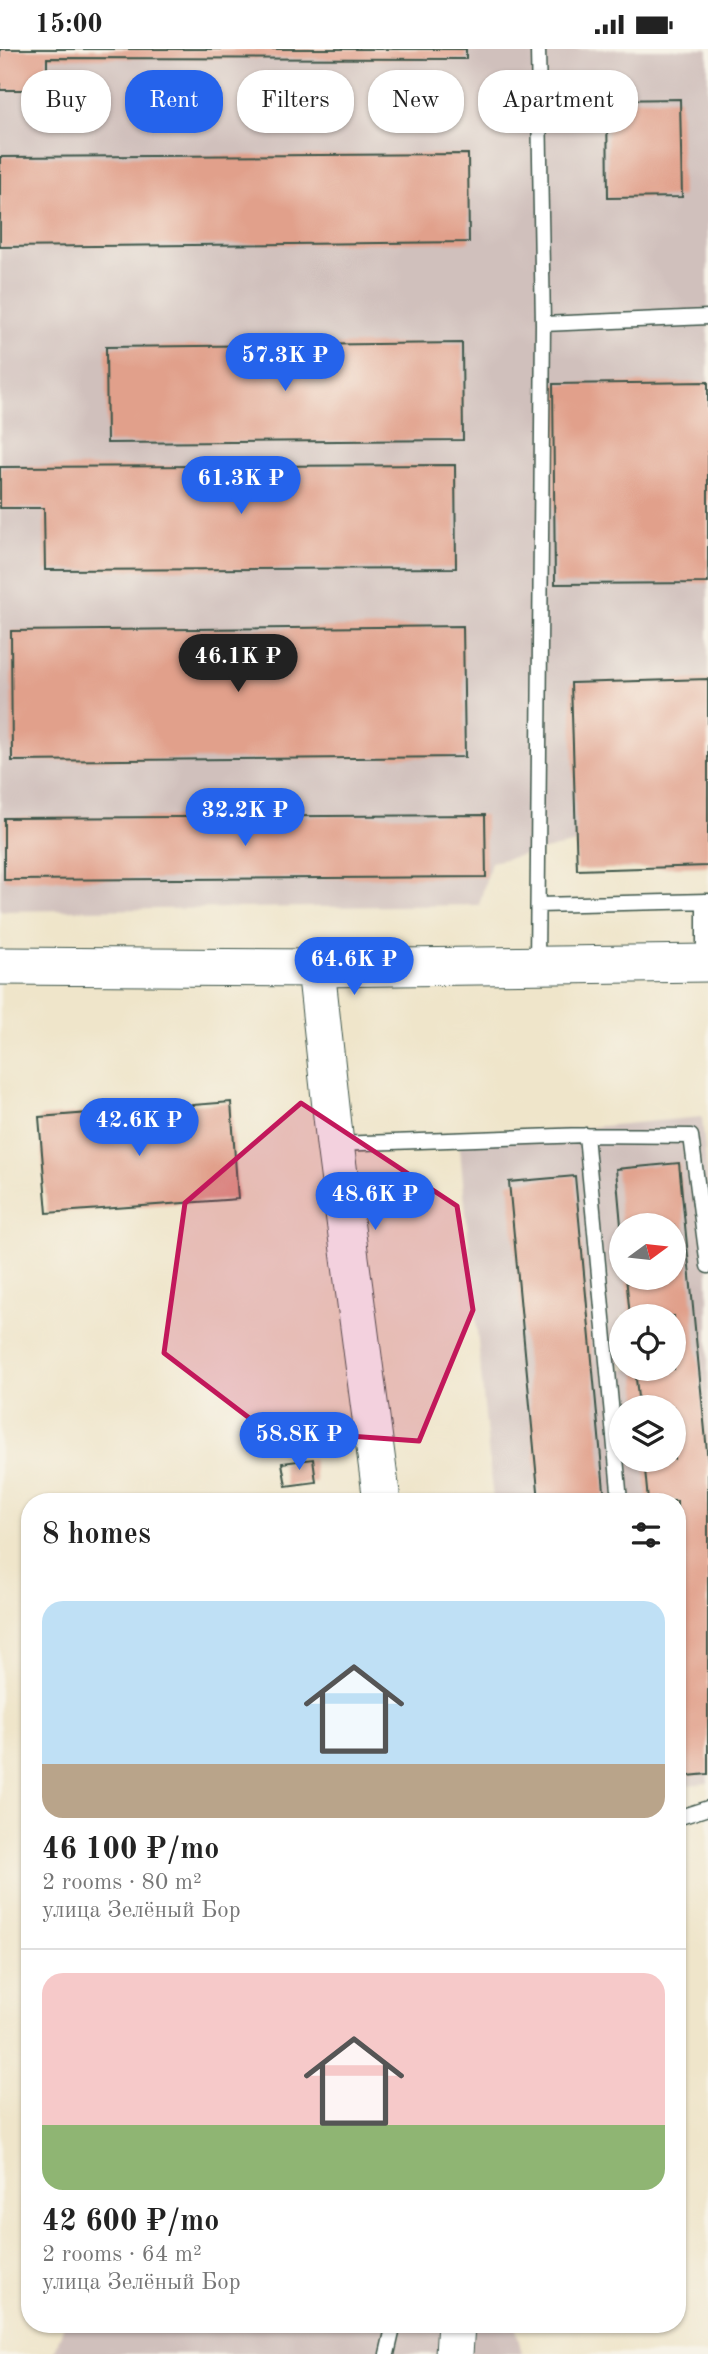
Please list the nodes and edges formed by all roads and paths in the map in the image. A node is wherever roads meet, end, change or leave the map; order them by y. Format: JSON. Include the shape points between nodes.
{"nodes":[{"id":1,"x":538,"y":49,"type":"edge"},
{"id":2,"x":708,"y":317,"type":"edge"},
{"id":3,"x":543,"y":324,"type":"junction"},
{"id":4,"x":706,"y":901,"type":"edge"},
{"id":5,"x":538,"y":905,"type":"junction"},
{"id":6,"x":706,"y":963,"type":"edge"},
{"id":7,"x":537,"y":965,"type":"junction"},
{"id":8,"x":0,"y":966,"type":"edge"},
{"id":9,"x":316,"y":968,"type":"junction"},
{"id":10,"x":586,"y":1135,"type":"junction"},
{"id":11,"x":335,"y":1144,"type":"junction"},
{"id":12,"x":708,"y":1266,"type":"edge"},
{"id":13,"x":381,"y":1493,"type":"edge"},
{"id":14,"x":619,"y":1493,"type":"edge"},
{"id":15,"x":708,"y":1808,"type":"edge"},
{"id":16,"x":686,"y":1815,"type":"edge"},
{"id":17,"x":392,"y":2333,"type":"edge"},
{"id":18,"x":455,"y":2333,"type":"edge"},
{"id":19,"x":387,"y":2354,"type":"edge"},
{"id":20,"x":454,"y":2354,"type":"edge"}],
"edges":[{"from":1,"to":3,"type":"lane"},
{"from":2,"to":3,"type":"lane"},
{"from":3,"to":5,"type":"lane"},
{"from":4,"to":5,"type":"lane"},
{"from":4,"to":6,"type":"lane"},
{"from":5,"to":7,"type":"lane"},
{"from":6,"to":7,"type":"street"},
{"from":7,"to":9,"type":"street"},
{"from":8,"to":9,"type":"street"},
{"from":9,"to":11,"type":"street"},
{"from":10,"to":11,"type":"lane"},
{"from":10,"to":12,"type":"lane","via":[[691,1136]]},
{"from":10,"to":14,"type":"lane"},
{"from":11,"to":13,"type":"street"},
{"from":15,"to":16,"type":"lane"},
{"from":17,"to":19,"type":"lane"},
{"from":18,"to":20,"type":"street"}]}
